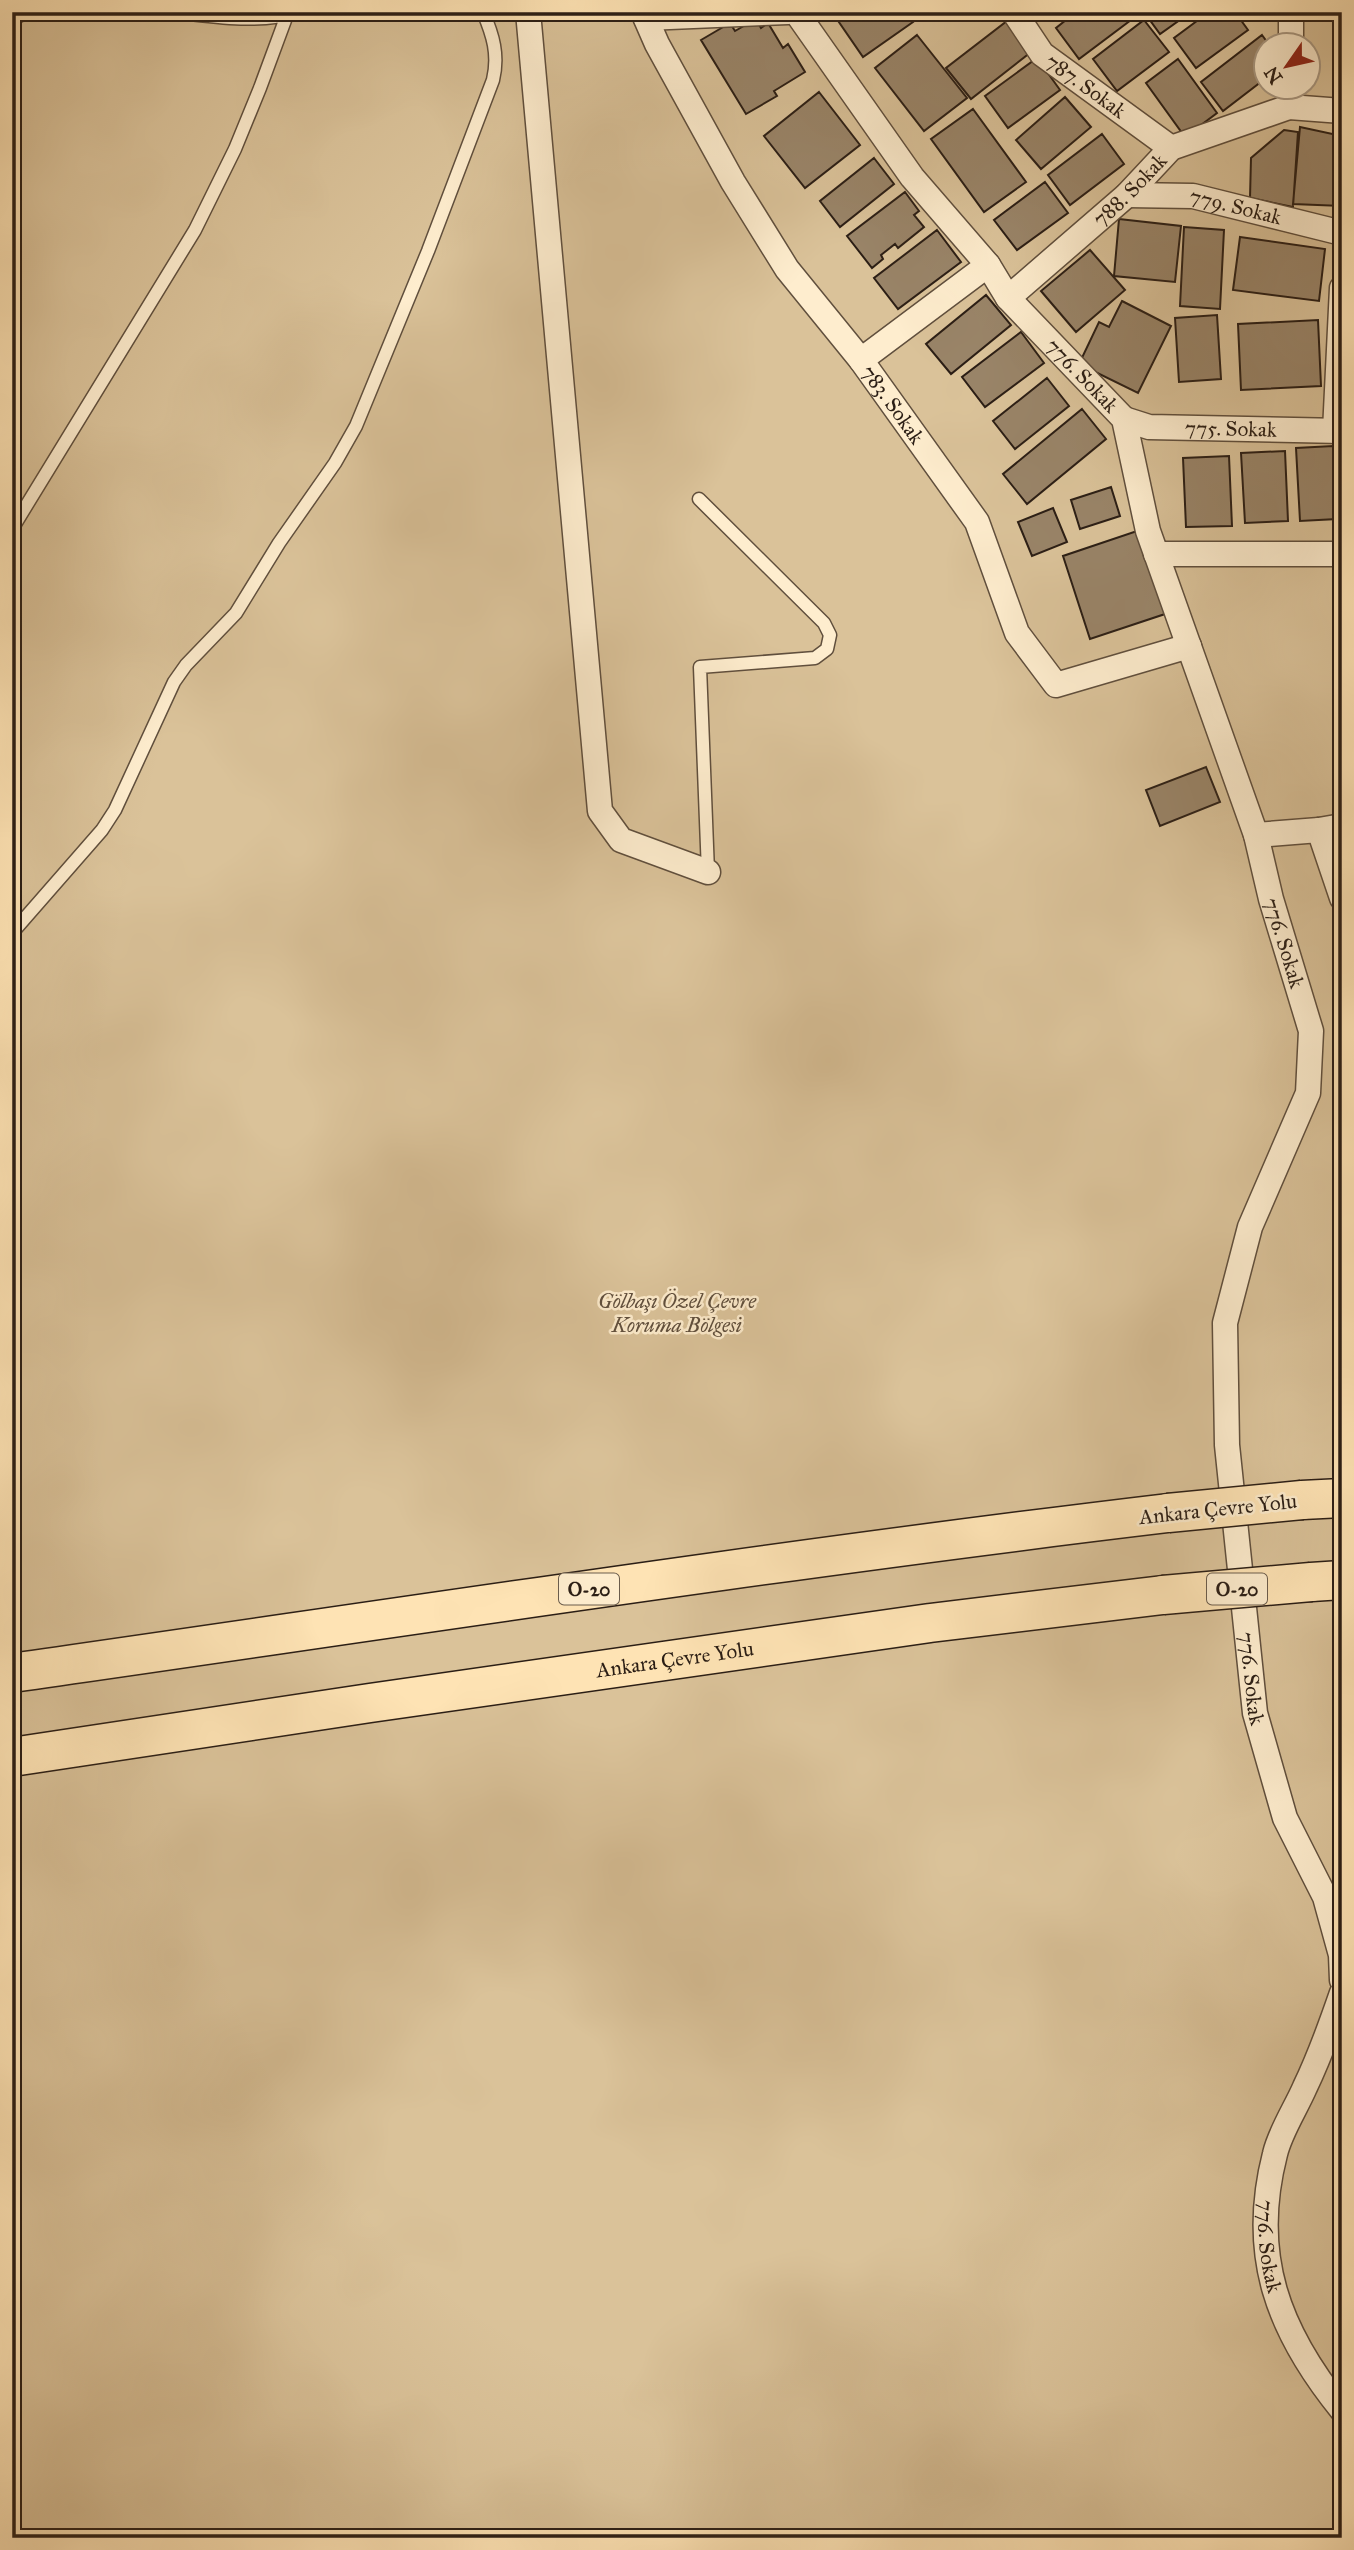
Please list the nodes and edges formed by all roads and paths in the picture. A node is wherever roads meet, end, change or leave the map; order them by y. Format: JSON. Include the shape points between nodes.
{"nodes":[{"id":1,"x":26,"y":12,"type":"edge"},
{"id":2,"x":174,"y":12,"type":"edge"},
{"id":3,"x":483,"y":12,"type":"edge"},
{"id":4,"x":528,"y":12,"type":"edge"},
{"id":5,"x":788,"y":12,"type":"edge"},
{"id":6,"x":796,"y":12,"type":"edge"},
{"id":7,"x":1014,"y":12,"type":"edge"},
{"id":8,"x":1292,"y":12,"type":"edge"},
{"id":9,"x":292,"y":14,"type":"edge"},
{"id":10,"x":645,"y":15,"type":"edge"},
{"id":11,"x":12,"y":20,"type":"edge"},
{"id":12,"x":1291,"y":32,"type":"edge"},
{"id":13,"x":1277,"y":102,"type":"edge"},
{"id":14,"x":1309,"y":102,"type":"edge"},
{"id":15,"x":1342,"y":110,"type":"edge"},
{"id":16,"x":1171,"y":148,"type":"junction"},
{"id":17,"x":1127,"y":195,"type":"junction"},
{"id":18,"x":1342,"y":233,"type":"edge"},
{"id":19,"x":988,"y":265,"type":"junction"},
{"id":20,"x":1342,"y":288,"type":"edge"},
{"id":21,"x":1008,"y":298,"type":"junction"},
{"id":22,"x":861,"y":360,"type":"junction"},
{"id":23,"x":1124,"y":419,"type":"junction"},
{"id":24,"x":1338,"y":431,"type":"edge"},
{"id":25,"x":699,"y":499,"type":"dead end"},
{"id":26,"x":12,"y":529,"type":"edge"},
{"id":27,"x":1156,"y":554,"type":"junction"},
{"id":28,"x":1342,"y":554,"type":"edge"},
{"id":29,"x":1189,"y":646,"type":"junction"},
{"id":30,"x":1330,"y":828,"type":"edge"},
{"id":31,"x":1256,"y":835,"type":"junction"},
{"id":32,"x":708,"y":872,"type":"joint"},
{"id":33,"x":1342,"y":898,"type":"edge"},
{"id":34,"x":12,"y":933,"type":"edge"},
{"id":35,"x":1342,"y":1498,"type":"edge"},
{"id":36,"x":1326,"y":1581,"type":"edge"},
{"id":37,"x":12,"y":1673,"type":"edge"},
{"id":38,"x":12,"y":1757,"type":"edge"},
{"id":39,"x":1342,"y":1980,"type":"edge"},
{"id":40,"x":1342,"y":1993,"type":"edge"},
{"id":41,"x":1342,"y":2410,"type":"edge"}],
"edges":[{"from":1,"to":11,"type":"lane"},
{"from":2,"to":9,"type":"lane","via":[[221,18]]},
{"from":3,"to":34,"type":"lane","via":[[497,61],[493,80],[356,426],[236,612],[174,682],[102,830]]},
{"from":4,"to":32,"type":"street","via":[[600,811],[621,840]]},
{"from":5,"to":10,"type":"street"},
{"from":6,"to":19,"type":"street","name":"776. Sokak","via":[[912,177]]},
{"from":7,"to":16,"type":"street","name":"787. Sokak","via":[[1042,54]]},
{"from":8,"to":12,"type":"street"},
{"from":9,"to":26,"type":"lane","via":[[195,230]]},
{"from":10,"to":22,"type":"street","name":"783. Sokak","via":[[733,182],[787,269]]},
{"from":13,"to":16,"type":"street","name":"788. Sokak"},
{"from":14,"to":15,"type":"street"},
{"from":16,"to":17,"type":"street","name":"788. Sokak"},
{"from":17,"to":18,"type":"street","name":"779. Sokak","via":[[1193,196]]},
{"from":17,"to":21,"type":"street","name":"788. Sokak"},
{"from":19,"to":21,"type":"street","name":"776. Sokak"},
{"from":19,"to":22,"type":"street"},
{"from":20,"to":24,"type":"street"},
{"from":21,"to":23,"type":"street","name":"776. Sokak"},
{"from":22,"to":29,"type":"street","name":"783. Sokak","via":[[977,522],[1017,633],[1056,685]]},
{"from":23,"to":24,"type":"street","name":"775. Sokak","via":[[1149,427]]},
{"from":23,"to":27,"type":"street","name":"776. Sokak"},
{"from":25,"to":32,"type":"lane","via":[[805,603],[830,635],[827,649],[815,658],[700,667]]},
{"from":27,"to":28,"type":"street"},
{"from":27,"to":29,"type":"street","name":"776. Sokak"},
{"from":29,"to":31,"type":"street","name":"776. Sokak"},
{"from":30,"to":31,"type":"street"},
{"from":30,"to":33,"type":"street"},
{"from":31,"to":39,"type":"street","name":"776. Sokak","via":[[1311,1031],[1308,1093],[1250,1227],[1225,1323],[1227,1445],[1255,1713],[1285,1818],[1325,1897],[1341,1955]]},
{"from":35,"to":37,"type":"highway","name":"Ankara Çevre Yolu","number":"O-20","bridge":true,"via":[[921,1542]]},
{"from":36,"to":38,"type":"highway","name":"Ankara Çevre Yolu","number":"O-20","bridge":true,"via":[[1163,1595],[861,1632]]},
{"from":40,"to":41,"type":"street","name":"776. Sokak","via":[[1321,2053],[1275,2153],[1264,2216],[1269,2276],[1288,2328],[1320,2384]]}]}
